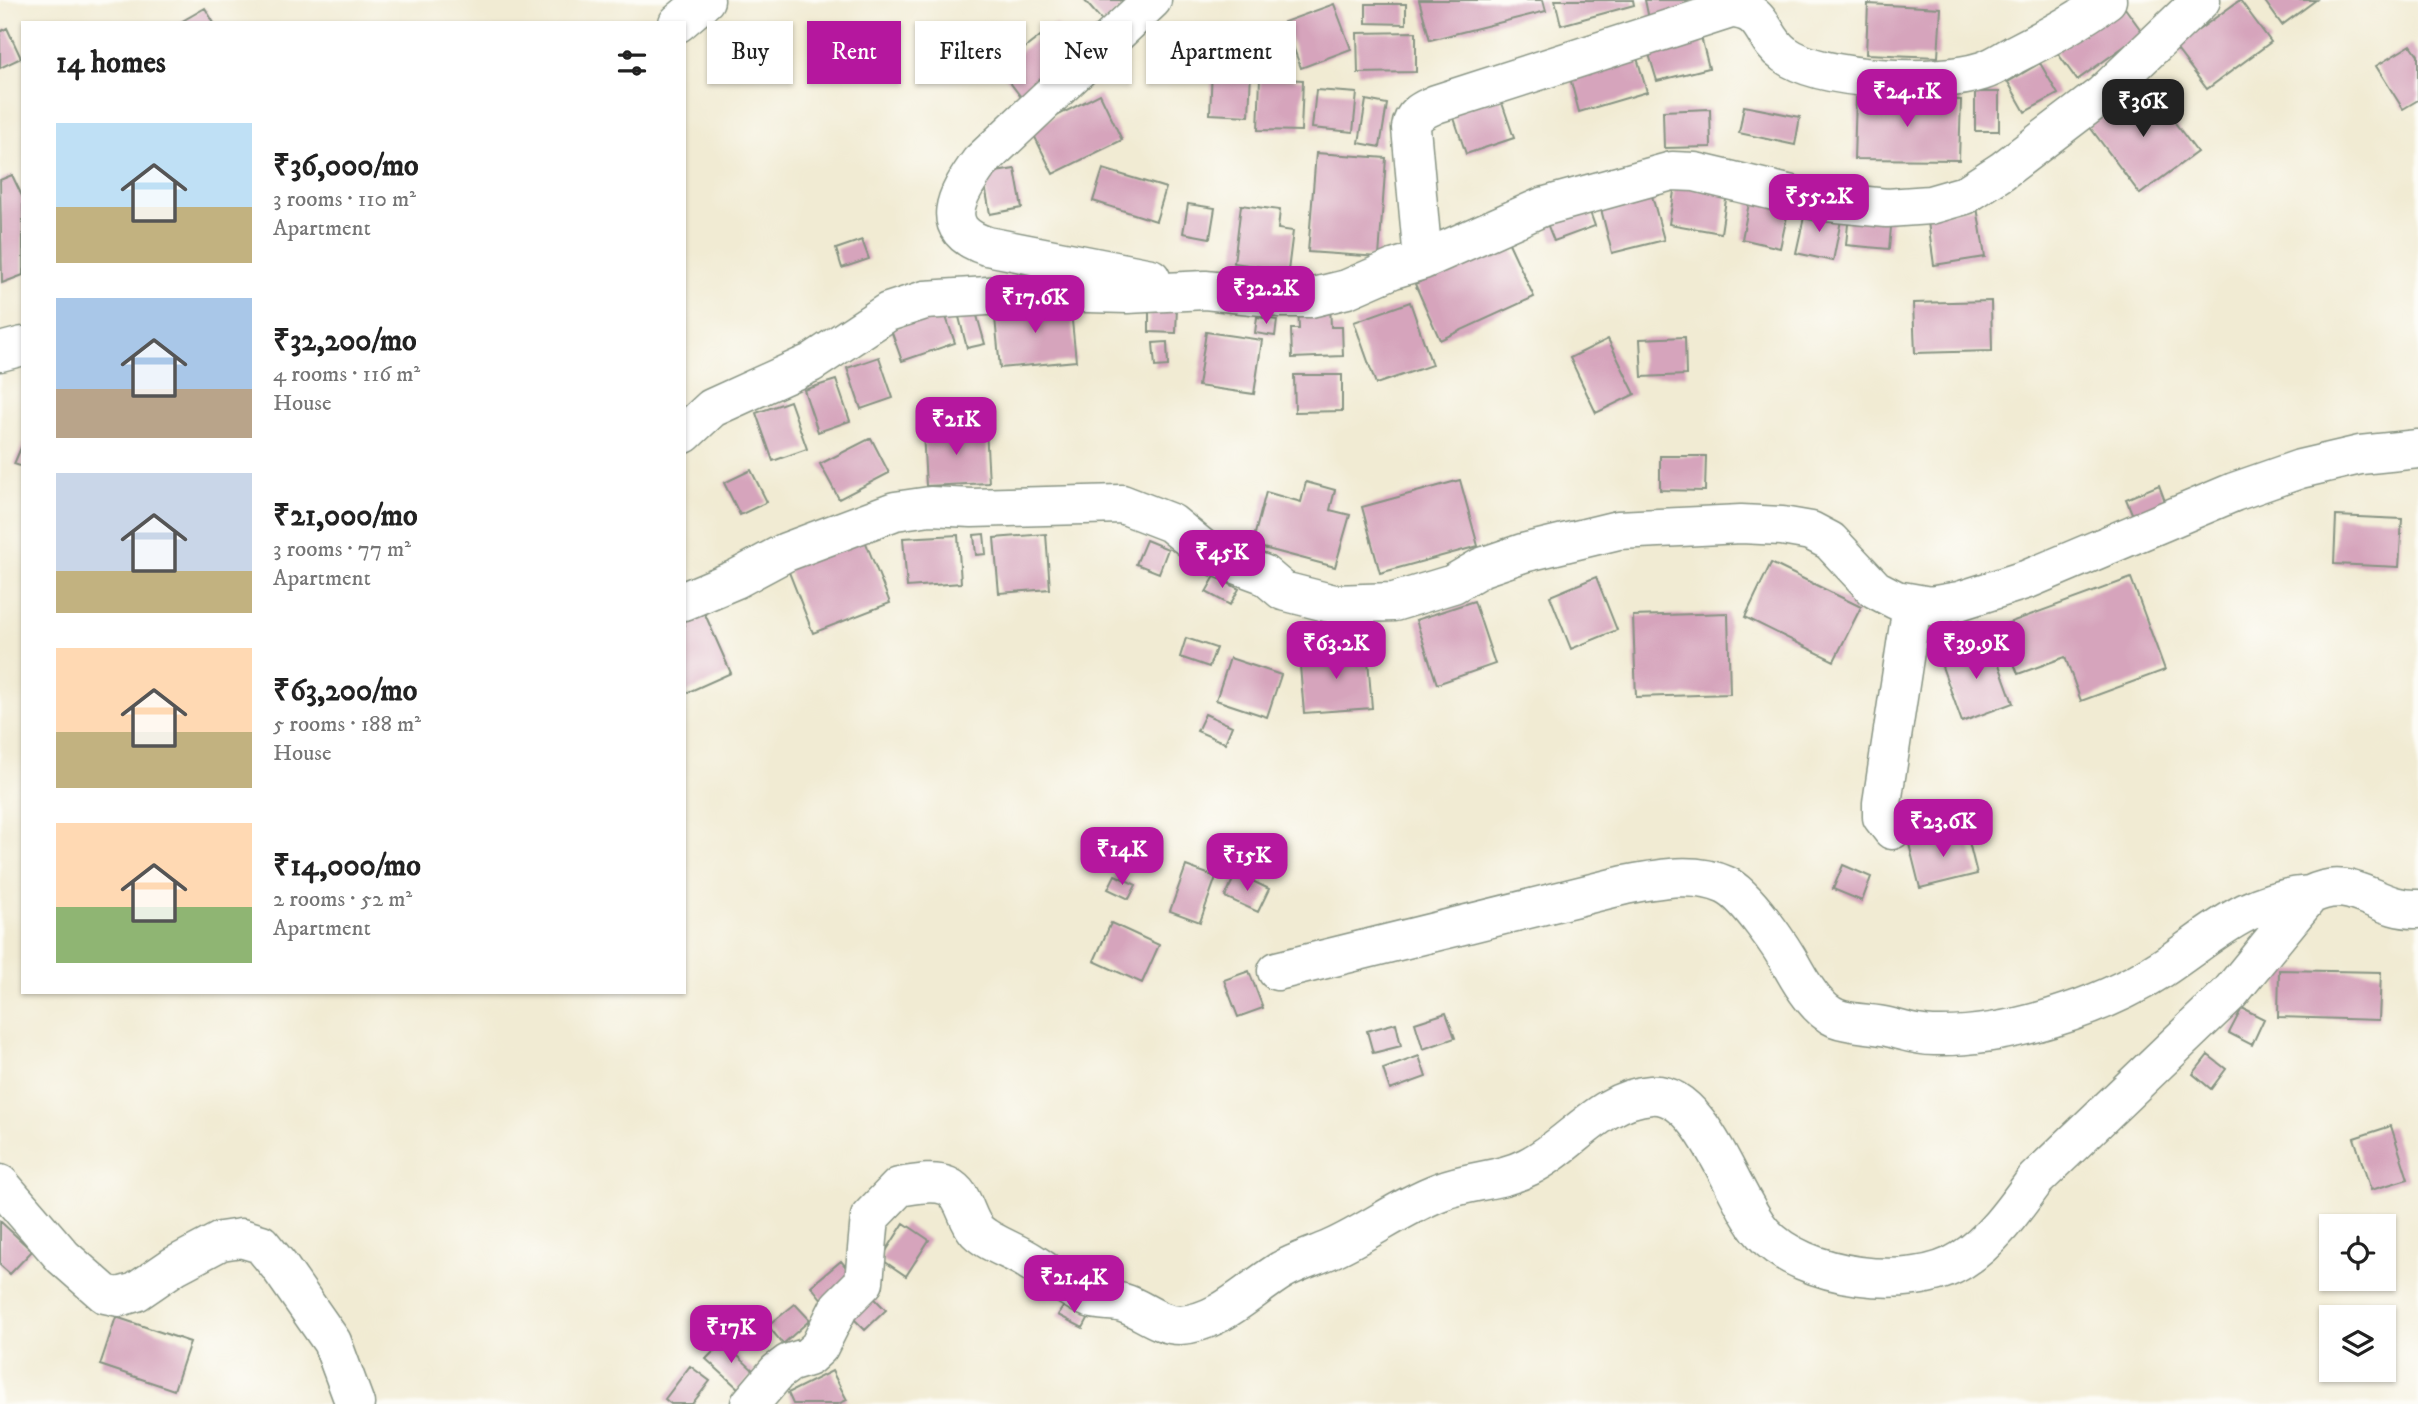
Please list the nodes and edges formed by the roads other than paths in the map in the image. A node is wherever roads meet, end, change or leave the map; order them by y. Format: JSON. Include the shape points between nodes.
{"nodes":[{"id":1,"x":705,"y":0,"type":"edge"},
{"id":2,"x":1152,"y":0,"type":"edge"},
{"id":3,"x":2107,"y":0,"type":"edge"},
{"id":4,"x":2201,"y":0,"type":"edge"},
{"id":5,"x":680,"y":21,"type":"edge"},
{"id":6,"x":1423,"y":260,"type":"junction"},
{"id":7,"x":1205,"y":290,"type":"junction"},
{"id":8,"x":21,"y":346,"type":"edge"},
{"id":9,"x":0,"y":352,"type":"edge"},
{"id":10,"x":686,"y":432,"type":"edge"},
{"id":11,"x":2418,"y":449,"type":"edge"},
{"id":12,"x":686,"y":599,"type":"edge"},
{"id":13,"x":1912,"y":605,"type":"junction"},
{"id":14,"x":1892,"y":830,"type":"dead end"},
{"id":15,"x":2310,"y":895,"type":"junction"},
{"id":16,"x":2418,"y":909,"type":"edge"},
{"id":17,"x":1277,"y":971,"type":"dead end"},
{"id":18,"x":0,"y":1184,"type":"edge"},
{"id":19,"x":355,"y":1404,"type":"edge"},
{"id":20,"x":750,"y":1404,"type":"edge"}],
"edges":[{"from":1,"to":5,"type":"street"},
{"from":2,"to":7,"type":"street","via":[[980,162],[962,186],[955,222],[959,233],[987,246]]},
{"from":3,"to":6,"type":"street","via":[[1982,71],[1920,80],[1817,68],[1784,54],[1745,9],[1731,9],[1436,104],[1418,113],[1411,128]]},
{"from":4,"to":6,"type":"street","via":[[2103,94],[1965,195],[1930,205],[1886,208],[1817,201],[1672,171],[1542,207]]},
{"from":6,"to":7,"type":"street","via":[[1310,298]]},
{"from":7,"to":10,"type":"street","via":[[1050,292],[905,304],[811,363],[712,408]]},
{"from":8,"to":9,"type":"street"},
{"from":11,"to":13,"type":"street","via":[[2360,455],[2300,469],[2028,579],[1959,601]]},
{"from":12,"to":13,"type":"street","via":[[786,552],[895,511],[930,506],[1122,504],[1171,523],[1209,554],[1263,574],[1283,591],[1334,604],[1394,602],[1453,584],[1523,553],[1618,530],[1741,524],[1811,531],[1830,541],[1875,589]]},
{"from":13,"to":14,"type":"street","via":[[1882,803],[1882,817]]},
{"from":15,"to":16,"type":"street","via":[[2340,887],[2403,910]]},
{"from":15,"to":17,"type":"street","via":[[2281,897],[2256,906],[2158,971],[2095,1002],[1984,1034],[1911,1034],[1834,1017],[1805,988],[1748,905],[1726,885],[1689,878],[1625,885]]},
{"from":15,"to":20,"type":"street","via":[[2230,993],[2036,1179],[2011,1215],[1965,1259],[1947,1268],[1924,1275],[1864,1276],[1807,1263],[1779,1249],[1761,1232],[1701,1127],[1676,1100],[1655,1094],[1634,1098],[1583,1124],[1528,1168],[1446,1189],[1332,1249],[1284,1268],[1219,1313],[1181,1325],[1147,1316],[1124,1303],[1090,1298],[1048,1275],[978,1231],[958,1195],[947,1186],[899,1187],[870,1217],[864,1282],[838,1307],[819,1347],[777,1372]]},
{"from":18,"to":19,"type":"street","via":[[63,1257],[105,1294],[119,1297],[136,1292],[221,1241],[241,1238],[261,1244],[332,1342]]}]}
